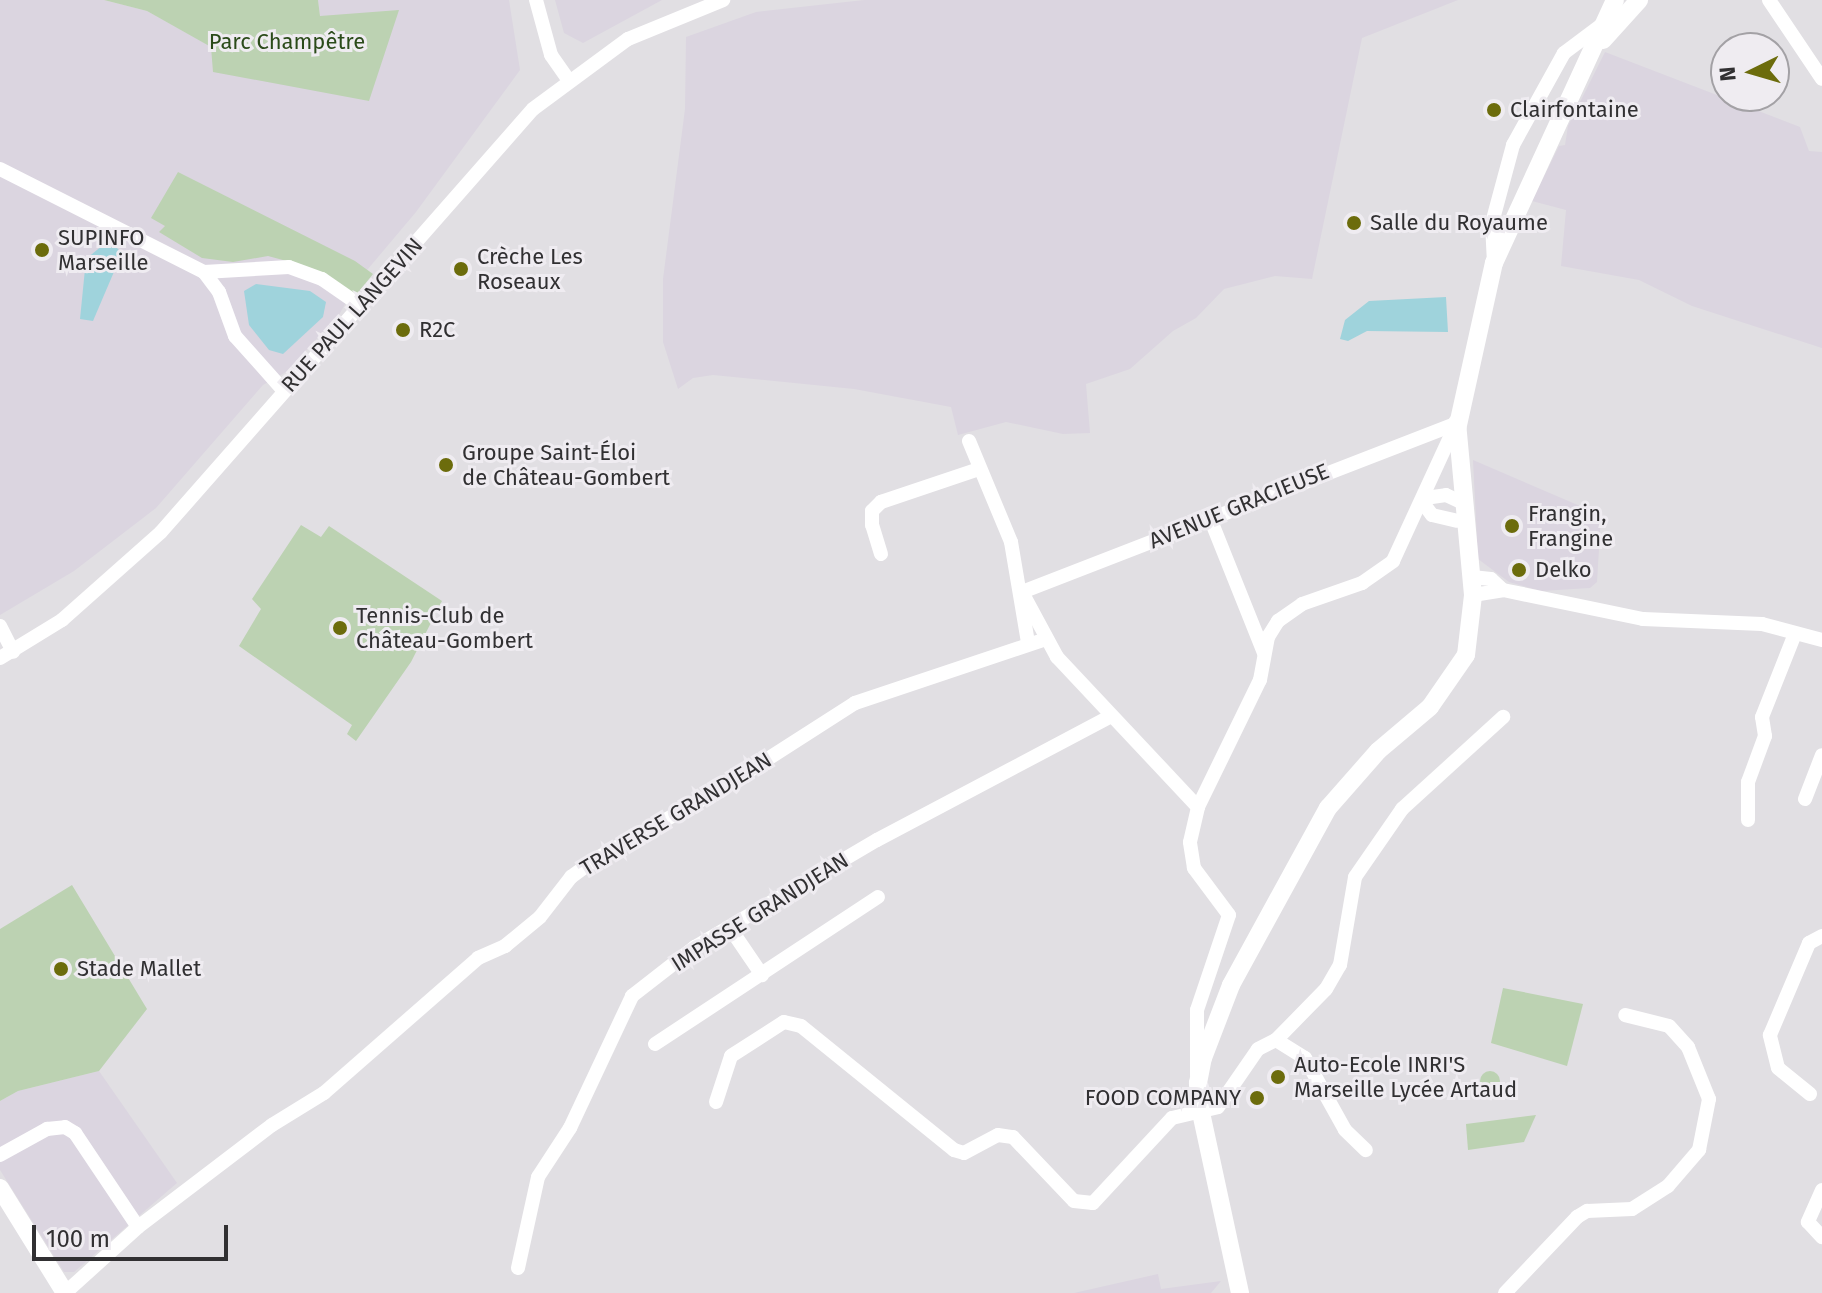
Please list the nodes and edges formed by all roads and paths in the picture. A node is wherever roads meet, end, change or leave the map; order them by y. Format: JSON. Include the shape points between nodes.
{"nodes":[{"id":1,"x":536,"y":0,"type":"edge"},
{"id":2,"x":723,"y":0,"type":"edge"},
{"id":3,"x":1639,"y":0,"type":"edge"},
{"id":4,"x":1769,"y":0,"type":"edge"},
{"id":5,"x":1612,"y":9,"type":"edge"},
{"id":6,"x":1592,"y":49,"type":"junction"},
{"id":7,"x":568,"y":79,"type":"junction"},
{"id":8,"x":1822,"y":79,"type":"edge"},
{"id":9,"x":0,"y":169,"type":"edge"},
{"id":10,"x":1494,"y":263,"type":"junction"},
{"id":11,"x":204,"y":272,"type":"junction"},
{"id":12,"x":361,"y":306,"type":"junction"},
{"id":13,"x":284,"y":391,"type":"junction"},
{"id":14,"x":1457,"y":423,"type":"junction"},
{"id":15,"x":969,"y":441,"type":"dead end"},
{"id":16,"x":979,"y":469,"type":"junction"},
{"id":17,"x":1424,"y":500,"type":"junction"},
{"id":18,"x":1452,"y":513,"type":"junction"},
{"id":19,"x":1210,"y":518,"type":"junction"},
{"id":20,"x":1407,"y":535,"type":"junction"},
{"id":21,"x":881,"y":554,"type":"dead end"},
{"id":22,"x":1473,"y":586,"type":"junction"},
{"id":23,"x":1022,"y":592,"type":"junction"},
{"id":24,"x":0,"y":626,"type":"edge"},
{"id":25,"x":1794,"y":636,"type":"junction"},
{"id":26,"x":1043,"y":640,"type":"junction"},
{"id":27,"x":1822,"y":640,"type":"edge"},
{"id":28,"x":1028,"y":642,"type":"junction"},
{"id":29,"x":1264,"y":653,"type":"junction"},
{"id":30,"x":7,"y":655,"type":"edge"},
{"id":31,"x":1466,"y":655,"type":"junction"},
{"id":32,"x":1111,"y":716,"type":"junction"},
{"id":33,"x":1503,"y":717,"type":"dead end"},
{"id":34,"x":1822,"y":755,"type":"edge"},
{"id":35,"x":1805,"y":799,"type":"dead end"},
{"id":36,"x":1198,"y":807,"type":"junction"},
{"id":37,"x":1748,"y":820,"type":"dead end"},
{"id":38,"x":878,"y":897,"type":"dead end"},
{"id":39,"x":730,"y":928,"type":"junction"},
{"id":40,"x":1822,"y":936,"type":"edge"},
{"id":41,"x":762,"y":975,"type":"junction"},
{"id":42,"x":1625,"y":1015,"type":"dead end"},
{"id":43,"x":1276,"y":1040,"type":"junction"},
{"id":44,"x":655,"y":1044,"type":"dead end"},
{"id":45,"x":1198,"y":1083,"type":"junction"},
{"id":46,"x":1810,"y":1094,"type":"dead end"},
{"id":47,"x":716,"y":1102,"type":"dead end"},
{"id":48,"x":1201,"y":1113,"type":"junction"},
{"id":49,"x":1366,"y":1150,"type":"dead end"},
{"id":50,"x":0,"y":1155,"type":"edge"},
{"id":51,"x":0,"y":1188,"type":"edge"},
{"id":52,"x":1822,"y":1190,"type":"edge"},
{"id":53,"x":138,"y":1227,"type":"junction"},
{"id":54,"x":1822,"y":1237,"type":"edge"},
{"id":55,"x":518,"y":1268,"type":"dead end"},
{"id":56,"x":65,"y":1293,"type":"edge"},
{"id":57,"x":1240,"y":1293,"type":"edge"},
{"id":58,"x":1505,"y":1293,"type":"edge"}],
"edges":[{"from":1,"to":7,"type":"street","via":[[551,55]]},
{"from":2,"to":7,"type":"street","name":"RUE PAUL LANGEVIN","via":[[628,39]]},
{"from":3,"to":6,"type":"street","via":[[1627,19]]},
{"from":4,"to":8,"type":"street"},
{"from":5,"to":6,"type":"street"},
{"from":5,"to":10,"type":"street","via":[[1564,53],[1513,145],[1492,223]]},
{"from":6,"to":10,"type":"street"},
{"from":7,"to":12,"type":"street","name":"RUE PAUL LANGEVIN","via":[[533,109]]},
{"from":9,"to":11,"type":"street"},
{"from":10,"to":14,"type":"street"},
{"from":11,"to":12,"type":"street","via":[[289,267],[322,279]]},
{"from":11,"to":13,"type":"street","via":[[219,292],[235,336]]},
{"from":12,"to":13,"type":"street","name":"RUE PAUL LANGEVIN"},
{"from":13,"to":30,"type":"street","name":"RUE PAUL LANGEVIN","via":[[118,575]]},
{"from":14,"to":17,"type":"street"},
{"from":14,"to":18,"type":"street"},
{"from":14,"to":19,"type":"street","name":"AVENUE GRACIEUSE"},
{"from":15,"to":16,"type":"street"},
{"from":16,"to":21,"type":"street","via":[[881,502],[872,511]]},
{"from":16,"to":23,"type":"street","via":[[1011,542]]},
{"from":17,"to":18,"type":"street"},
{"from":17,"to":18,"type":"street","via":[[1446,495]]},
{"from":17,"to":20,"type":"street"},
{"from":18,"to":20,"type":"street"},
{"from":18,"to":22,"type":"street"},
{"from":18,"to":31,"type":"street"},
{"from":19,"to":23,"type":"street","name":"AVENUE GRACIEUSE"},
{"from":19,"to":29,"type":"street"},
{"from":20,"to":29,"type":"street","via":[[1402,551],[1379,573],[1302,604],[1278,621]]},
{"from":22,"to":25,"type":"street","via":[[1643,619],[1762,624]]},
{"from":22,"to":31,"type":"street"},
{"from":23,"to":26,"type":"street"},
{"from":23,"to":28,"type":"street"},
{"from":24,"to":30,"type":"street"},
{"from":25,"to":27,"type":"street"},
{"from":25,"to":37,"type":"street","via":[[1762,717],[1765,736],[1748,782]]},
{"from":26,"to":28,"type":"street","name":"TRAVERSE GRANDJEAN"},
{"from":26,"to":32,"type":"street"},
{"from":28,"to":53,"type":"street","name":"TRAVERSE GRANDJEAN","via":[[855,703],[721,789],[597,858],[571,877],[540,917],[447,983],[324,1093],[272,1125]]},
{"from":29,"to":36,"type":"street","via":[[1260,680]]},
{"from":31,"to":45,"type":"street","via":[[1430,707],[1378,751],[1328,808],[1231,985],[1211,1029]]},
{"from":32,"to":36,"type":"street"},
{"from":32,"to":39,"type":"street","name":"IMPASSE GRANDJEAN","via":[[877,840]]},
{"from":33,"to":43,"type":"street","via":[[1402,809],[1355,877],[1340,965],[1326,989]]},
{"from":34,"to":35,"type":"street"},
{"from":36,"to":45,"type":"street","via":[[1190,842],[1194,868],[1229,915],[1197,1010],[1193,1052]]},
{"from":38,"to":41,"type":"street"},
{"from":39,"to":41,"type":"street"},
{"from":39,"to":55,"type":"street","name":"IMPASSE GRANDJEAN","via":[[695,947],[632,996],[570,1128],[538,1177]]},
{"from":40,"to":46,"type":"street","via":[[1809,943],[1770,1035],[1778,1068]]},
{"from":41,"to":44,"type":"street"},
{"from":42,"to":58,"type":"street","via":[[1669,1026],[1688,1047],[1709,1099],[1699,1150],[1668,1186],[1632,1209],[1587,1211],[1577,1217]]},
{"from":43,"to":48,"type":"street","via":[[1258,1049],[1218,1107]]},
{"from":43,"to":49,"type":"street","via":[[1305,1058],[1345,1130]]},
{"from":45,"to":48,"type":"street"},
{"from":47,"to":48,"type":"street","via":[[731,1056],[784,1022],[801,1026],[954,1150],[964,1153],[998,1135],[1013,1137],[1074,1201],[1093,1203],[1172,1118]]},
{"from":48,"to":57,"type":"street"},
{"from":50,"to":53,"type":"street","via":[[47,1129],[65,1127],[75,1133]]},
{"from":51,"to":56,"type":"street"},
{"from":52,"to":54,"type":"street","via":[[1808,1212],[1808,1222]]},
{"from":53,"to":56,"type":"street","name":"TRAVERSE GRANDJEAN"}]}
